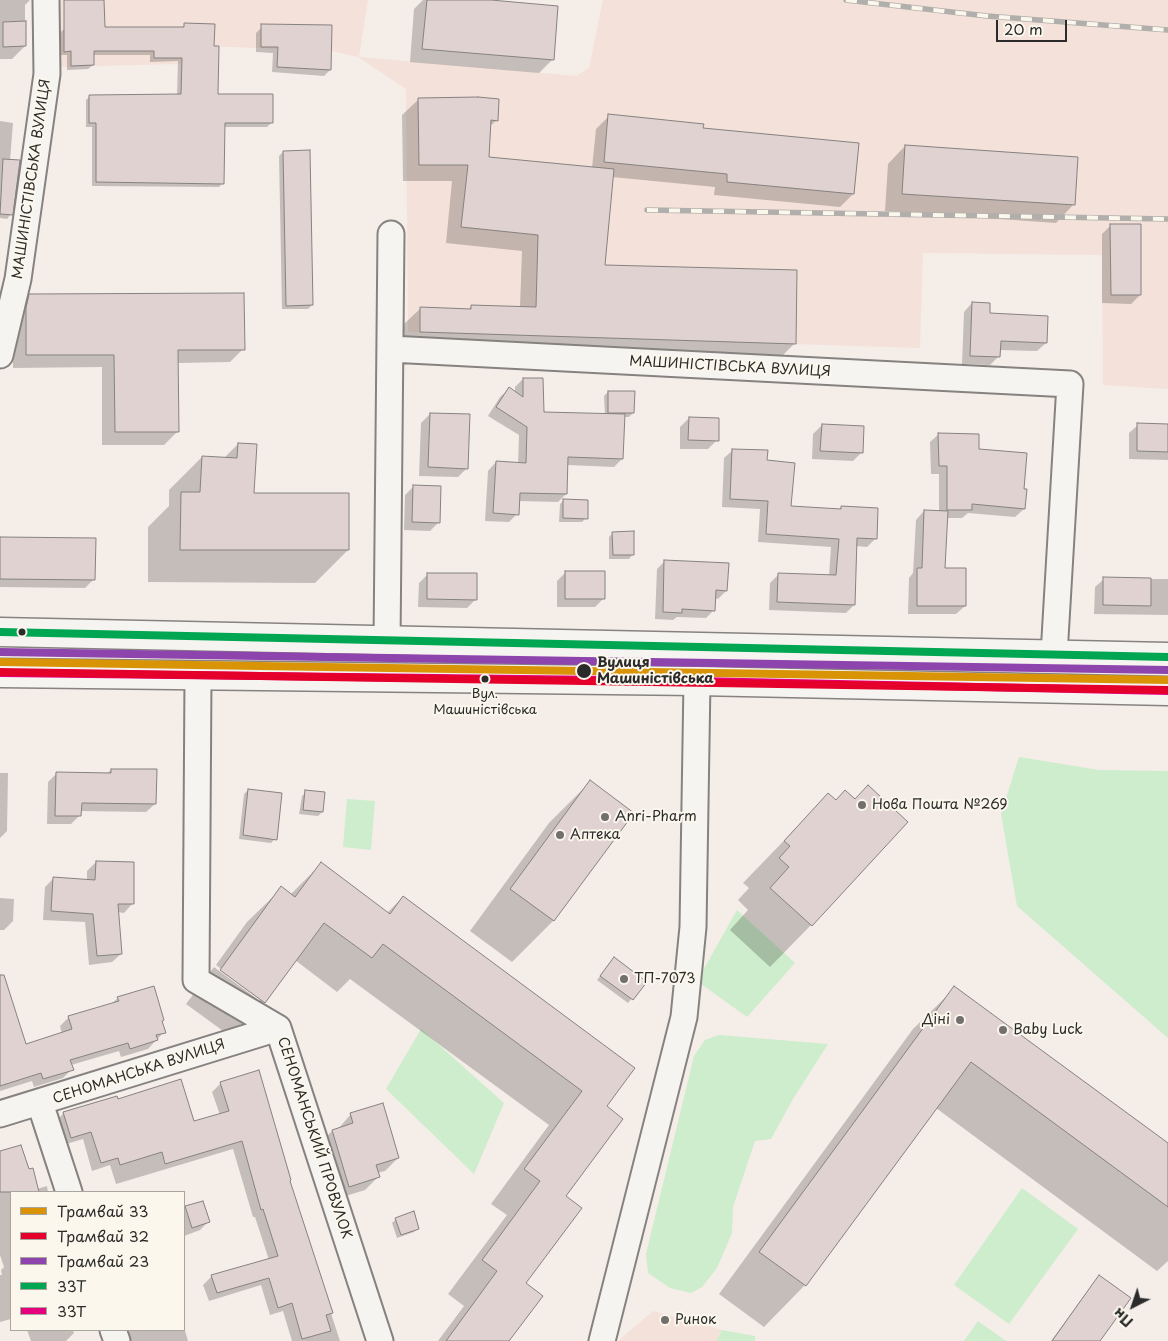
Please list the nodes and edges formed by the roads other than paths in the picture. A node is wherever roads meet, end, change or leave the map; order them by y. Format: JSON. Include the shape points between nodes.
{"nodes":[{"id":1,"x":46,"y":0,"type":"edge"},
{"id":2,"x":391,"y":234,"type":"dead end"},
{"id":3,"x":390,"y":349,"type":"junction"},
{"id":4,"x":0,"y":356,"type":"edge"},
{"id":5,"x":0,"y":632,"type":"edge"},
{"id":6,"x":387,"y":642,"type":"junction"},
{"id":7,"x":1054,"y":655,"type":"junction"},
{"id":8,"x":1168,"y":657,"type":"edge"},
{"id":9,"x":0,"y":673,"type":"edge"},
{"id":10,"x":198,"y":677,"type":"junction"},
{"id":11,"x":696,"y":681,"type":"junction"},
{"id":12,"x":1168,"y":691,"type":"edge"},
{"id":13,"x":278,"y":1028,"type":"junction"},
{"id":14,"x":40,"y":1103,"type":"junction"},
{"id":15,"x":0,"y":1114,"type":"edge"},
{"id":16,"x":69,"y":1191,"type":"edge"},
{"id":17,"x":380,"y":1341,"type":"edge"},
{"id":18,"x":602,"y":1341,"type":"edge"}],
"edges":[{"from":1,"to":4,"type":"street","name":"МАШИНІСТІВСЬКА ВУЛИЦЯ","via":[[47,74],[18,279]]},
{"from":2,"to":3,"type":"street"},
{"from":3,"to":6,"type":"street"},
{"from":3,"to":7,"type":"street","name":"МАШИНІСТІВСЬКА ВУЛИЦЯ","via":[[1070,384]]},
{"from":5,"to":6,"type":"street"},
{"from":6,"to":7,"type":"street"},
{"from":7,"to":8,"type":"street"},
{"from":9,"to":10,"type":"street"},
{"from":10,"to":11,"type":"street"},
{"from":10,"to":13,"type":"street","name":"СЕНОМАНСЬКИЙ ПРОВУЛОК","via":[[196,980]]},
{"from":11,"to":12,"type":"street"},
{"from":11,"to":18,"type":"street","via":[[693,927],[684,1017]]},
{"from":13,"to":14,"type":"street","name":"СЕНОМАНСЬКА ВУЛИЦЯ"},
{"from":13,"to":17,"type":"street","name":"СЕНОМАНСЬКИЙ ПРОВУЛОК"},
{"from":14,"to":15,"type":"street","name":"СЕНОМАНСЬКА ВУЛИЦЯ"},
{"from":14,"to":16,"type":"street"}]}
